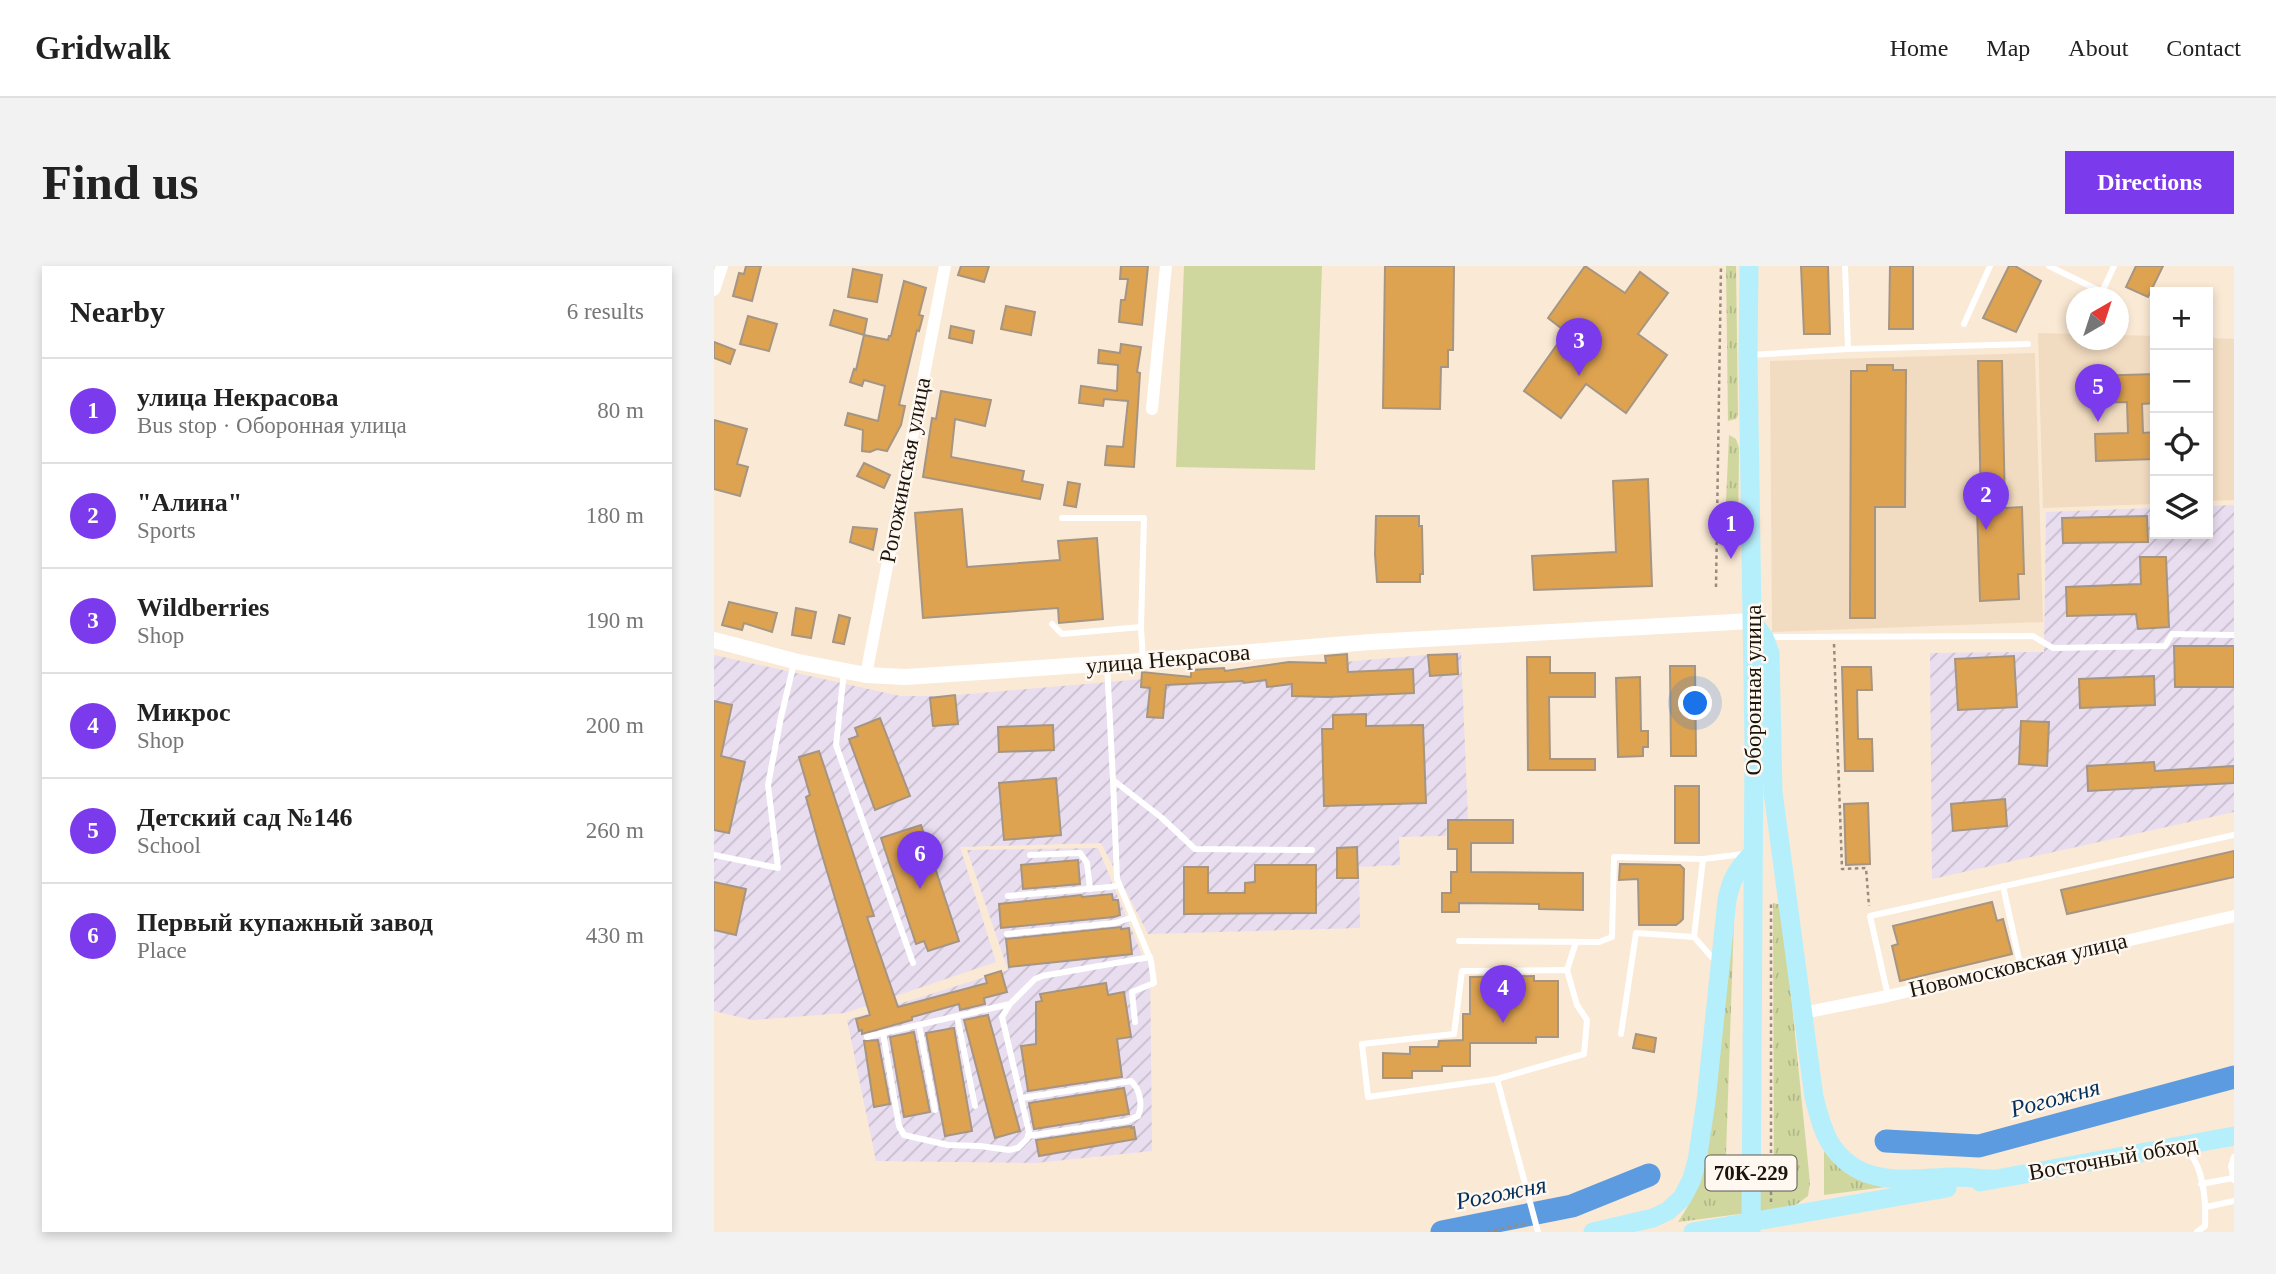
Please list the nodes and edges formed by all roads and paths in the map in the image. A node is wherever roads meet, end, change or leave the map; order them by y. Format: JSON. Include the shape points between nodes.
{"nodes":[{"id":1,"x":722,"y":266,"type":"edge"},
{"id":2,"x":944,"y":266,"type":"edge"},
{"id":3,"x":1166,"y":266,"type":"edge"},
{"id":4,"x":1721,"y":266,"type":"edge"},
{"id":5,"x":1749,"y":266,"type":"edge"},
{"id":6,"x":1844,"y":266,"type":"edge"},
{"id":7,"x":1990,"y":266,"type":"edge"},
{"id":8,"x":2049,"y":266,"type":"edge"},
{"id":9,"x":2114,"y":266,"type":"edge"},
{"id":10,"x":714,"y":290,"type":"edge"},
{"id":11,"x":1964,"y":324,"type":"dead end"},
{"id":12,"x":2028,"y":344,"type":"dead end"},
{"id":13,"x":1848,"y":349,"type":"junction"},
{"id":14,"x":1748,"y":355,"type":"junction"},
{"id":15,"x":1152,"y":409,"type":"dead end"},
{"id":16,"x":1062,"y":518,"type":"dead end"},
{"id":17,"x":1716,"y":587,"type":"dead end"},
{"id":18,"x":1052,"y":624,"type":"dead end"},
{"id":19,"x":1141,"y":627,"type":"junction"},
{"id":20,"x":1756,"y":632,"type":"junction"},
{"id":21,"x":2234,"y":635,"type":"edge"},
{"id":22,"x":1834,"y":637,"type":"junction"},
{"id":23,"x":714,"y":640,"type":"edge"},
{"id":24,"x":794,"y":661,"type":"junction"},
{"id":25,"x":1143,"y":662,"type":"junction"},
{"id":26,"x":1107,"y":664,"type":"junction"},
{"id":27,"x":844,"y":670,"type":"junction"},
{"id":28,"x":866,"y":675,"type":"junction"},
{"id":29,"x":1754,"y":747,"type":"junction"},
{"id":30,"x":1113,"y":780,"type":"junction"},
{"id":31,"x":1773,"y":792,"type":"junction"},
{"id":32,"x":2234,"y":835,"type":"edge"},
{"id":33,"x":1753,"y":844,"type":"junction"},
{"id":34,"x":1312,"y":850,"type":"dead end"},
{"id":35,"x":714,"y":855,"type":"edge"},
{"id":36,"x":1030,"y":855,"type":"dead end"},
{"id":37,"x":1703,"y":859,"type":"junction"},
{"id":38,"x":1119,"y":885,"type":"junction"},
{"id":39,"x":2003,"y":886,"type":"junction"},
{"id":40,"x":1090,"y":889,"type":"junction"},
{"id":41,"x":1008,"y":896,"type":"dead end"},
{"id":42,"x":1771,"y":899,"type":"dead end"},
{"id":43,"x":1870,"y":915,"type":"junction"},
{"id":44,"x":2234,"y":916,"type":"edge"},
{"id":45,"x":1133,"y":917,"type":"junction"},
{"id":46,"x":1007,"y":934,"type":"dead end"},
{"id":47,"x":1693,"y":937,"type":"junction"},
{"id":48,"x":1459,"y":940,"type":"dead end"},
{"id":49,"x":1576,"y":942,"type":"junction"},
{"id":50,"x":1150,"y":957,"type":"junction"},
{"id":51,"x":913,"y":963,"type":"dead end"},
{"id":52,"x":2020,"y":964,"type":"junction"},
{"id":53,"x":1719,"y":965,"type":"junction"},
{"id":54,"x":1567,"y":970,"type":"junction"},
{"id":55,"x":1888,"y":996,"type":"junction"},
{"id":56,"x":1010,"y":1004,"type":"junction"},
{"id":57,"x":1803,"y":1013,"type":"junction"},
{"id":58,"x":957,"y":1016,"type":"junction"},
{"id":59,"x":1135,"y":1022,"type":"dead end"},
{"id":60,"x":919,"y":1025,"type":"junction"},
{"id":61,"x":883,"y":1033,"type":"junction"},
{"id":62,"x":1621,"y":1034,"type":"dead end"},
{"id":63,"x":867,"y":1037,"type":"dead end"},
{"id":64,"x":1497,"y":1079,"type":"junction"},
{"id":65,"x":1022,"y":1098,"type":"junction"},
{"id":66,"x":975,"y":1106,"type":"dead end"},
{"id":67,"x":935,"y":1110,"type":"dead end"},
{"id":68,"x":1028,"y":1136,"type":"junction"},
{"id":69,"x":2234,"y":1136,"type":"edge"},
{"id":70,"x":2182,"y":1145,"type":"junction"},
{"id":71,"x":2234,"y":1157,"type":"edge"},
{"id":72,"x":2234,"y":1179,"type":"edge"},
{"id":73,"x":1993,"y":1180,"type":"junction"},
{"id":74,"x":2201,"y":1184,"type":"junction"},
{"id":75,"x":2234,"y":1201,"type":"edge"},
{"id":76,"x":1771,"y":1206,"type":"dead end"},
{"id":77,"x":2206,"y":1207,"type":"junction"},
{"id":78,"x":1534,"y":1221,"type":"junction"},
{"id":79,"x":1487,"y":1232,"type":"edge"},
{"id":80,"x":1538,"y":1232,"type":"edge"},
{"id":81,"x":1593,"y":1232,"type":"edge"},
{"id":82,"x":1693,"y":1232,"type":"edge"},
{"id":83,"x":1751,"y":1232,"type":"edge"},
{"id":84,"x":2197,"y":1232,"type":"edge"}],
"edges":[{"from":1,"to":10,"type":"street"},
{"from":2,"to":28,"type":"street","name":"Рогожинская улица"},
{"from":3,"to":15,"type":"street"},
{"from":4,"to":17,"type":"path"},
{"from":5,"to":14,"type":"main road","name":"Оборонная улица"},
{"from":6,"to":13,"type":"lane"},
{"from":7,"to":11,"type":"lane"},
{"from":8,"to":9,"type":"lane","via":[[2102,292]]},
{"from":12,"to":13,"type":"lane"},
{"from":13,"to":14,"type":"lane"},
{"from":14,"to":20,"type":"main road","name":"Оборонная улица"},
{"from":16,"to":19,"type":"lane","via":[[1144,518]]},
{"from":18,"to":19,"type":"lane","via":[[1062,634]]},
{"from":19,"to":25,"type":"lane"},
{"from":20,"to":22,"type":"lane"},
{"from":20,"to":25,"type":"street","name":"улица Некрасова","via":[[1370,642]]},
{"from":20,"to":29,"type":"main road","name":"Оборонная улица"},
{"from":20,"to":31,"type":"main road","via":[[1770,653]]},
{"from":21,"to":22,"type":"lane","via":[[2172,634],[2165,646],[2053,648],[2033,636]]},
{"from":22,"to":43,"type":"path","via":[[1842,869],[1866,868]]},
{"from":23,"to":24,"type":"street","name":"улица Некрасова"},
{"from":24,"to":27,"type":"street","name":"улица Некрасова"},
{"from":24,"to":35,"type":"lane","via":[[768,785],[778,868]]},
{"from":25,"to":26,"type":"street","name":"улица Некрасова"},
{"from":26,"to":28,"type":"street","name":"улица Некрасова","via":[[906,677]]},
{"from":26,"to":30,"type":"lane"},
{"from":27,"to":28,"type":"street","name":"улица Некрасова"},
{"from":27,"to":51,"type":"lane","via":[[836,745]]},
{"from":29,"to":31,"type":"main road"},
{"from":29,"to":33,"type":"main road","name":"Оборонная улица"},
{"from":30,"to":34,"type":"lane","via":[[1195,849]]},
{"from":30,"to":38,"type":"lane"},
{"from":31,"to":33,"type":"main road"},
{"from":31,"to":57,"type":"main road"},
{"from":32,"to":39,"type":"lane"},
{"from":33,"to":37,"type":"lane"},
{"from":33,"to":53,"type":"main road","via":[[1731,882]]},
{"from":33,"to":83,"type":"main road","name":"Оборонная улица","number":"70К-229"},
{"from":36,"to":40,"type":"lane","via":[[1080,853],[1087,863]]},
{"from":37,"to":47,"type":"lane"},
{"from":37,"to":49,"type":"lane","via":[[1614,857],[1612,937]]},
{"from":38,"to":40,"type":"lane"},
{"from":38,"to":45,"type":"lane"},
{"from":39,"to":43,"type":"lane"},
{"from":39,"to":52,"type":"lane"},
{"from":40,"to":41,"type":"lane"},
{"from":42,"to":76,"type":"path"},
{"from":43,"to":55,"type":"lane"},
{"from":44,"to":52,"type":"street","name":"Новомосковская улица"},
{"from":45,"to":46,"type":"lane","via":[[1115,923]]},
{"from":45,"to":50,"type":"lane"},
{"from":47,"to":53,"type":"lane"},
{"from":47,"to":62,"type":"lane","via":[[1636,933]]},
{"from":48,"to":49,"type":"lane"},
{"from":49,"to":54,"type":"lane"},
{"from":50,"to":56,"type":"lane","via":[[1042,976]]},
{"from":50,"to":59,"type":"lane","via":[[1154,984],[1132,992]]},
{"from":52,"to":55,"type":"street","name":"Новомосковская улица"},
{"from":53,"to":81,"type":"main road","via":[[1706,1101],[1691,1181],[1668,1212]]},
{"from":54,"to":64,"type":"lane","via":[[1577,1005],[1587,1020],[1584,1054]]},
{"from":54,"to":64,"type":"lane","via":[[1462,971],[1454,1034],[1362,1044],[1368,1097]]},
{"from":55,"to":57,"type":"street","name":"Новомосковская улица"},
{"from":56,"to":58,"type":"lane"},
{"from":56,"to":65,"type":"lane","via":[[1002,1017]]},
{"from":57,"to":73,"type":"main road","via":[[1814,1097],[1831,1145],[1846,1160],[1874,1175],[1900,1180]]},
{"from":58,"to":60,"type":"lane"},
{"from":58,"to":66,"type":"lane"},
{"from":60,"to":61,"type":"lane"},
{"from":60,"to":67,"type":"lane"},
{"from":61,"to":63,"type":"lane"},
{"from":61,"to":68,"type":"lane","via":[[904,1135],[948,1145],[1009,1150],[1018,1148]]},
{"from":64,"to":78,"type":"lane"},
{"from":65,"to":68,"type":"lane"},
{"from":65,"to":68,"type":"lane","via":[[1132,1081],[1141,1105],[1138,1116],[1127,1121]]},
{"from":69,"to":70,"type":"main road","name":"Восточный обход"},
{"from":70,"to":73,"type":"main road","name":"Восточный обход"},
{"from":70,"to":74,"type":"lane","via":[[2192,1155]]},
{"from":71,"to":72,"type":"lane"},
{"from":72,"to":74,"type":"lane"},
{"from":73,"to":82,"type":"main road"},
{"from":74,"to":77,"type":"lane"},
{"from":75,"to":77,"type":"lane"},
{"from":77,"to":84,"type":"lane","via":[[2205,1226]]},
{"from":78,"to":79,"type":"path"},
{"from":78,"to":80,"type":"lane"}]}
